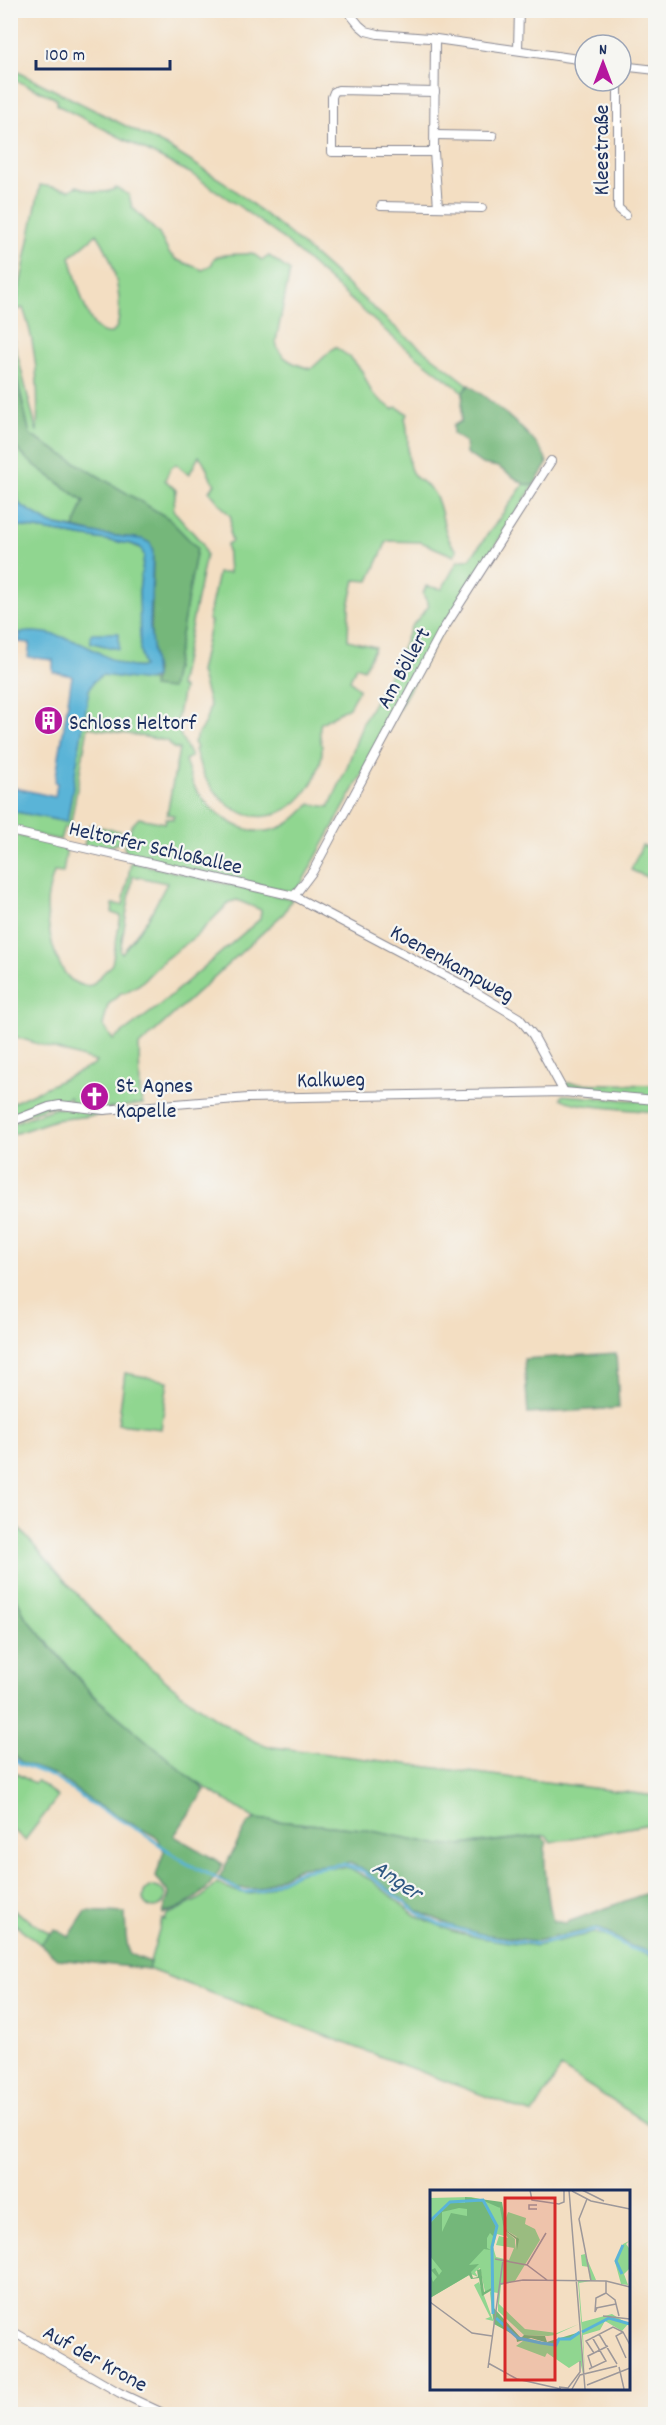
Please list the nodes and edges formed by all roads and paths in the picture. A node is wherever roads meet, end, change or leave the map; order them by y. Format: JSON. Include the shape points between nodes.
{"nodes":[{"id":1,"x":347,"y":10,"type":"edge"},
{"id":2,"x":519,"y":10,"type":"edge"},
{"id":3,"x":435,"y":39,"type":"junction"},
{"id":4,"x":518,"y":49,"type":"junction"},
{"id":5,"x":573,"y":58,"type":"edge"},
{"id":6,"x":633,"y":67,"type":"edge"},
{"id":7,"x":656,"y":70,"type":"edge"},
{"id":8,"x":435,"y":92,"type":"junction"},
{"id":9,"x":618,"y":93,"type":"edge"},
{"id":10,"x":435,"y":135,"type":"junction"},
{"id":11,"x":493,"y":136,"type":"dead end"},
{"id":12,"x":434,"y":152,"type":"junction"},
{"id":13,"x":381,"y":206,"type":"dead end"},
{"id":14,"x":438,"y":207,"type":"junction"},
{"id":15,"x":482,"y":208,"type":"dead end"},
{"id":16,"x":626,"y":215,"type":"dead end"},
{"id":17,"x":551,"y":461,"type":"dead end"},
{"id":18,"x":10,"y":831,"type":"edge"},
{"id":19,"x":294,"y":896,"type":"junction"},
{"id":20,"x":564,"y":1092,"type":"junction"},
{"id":21,"x":656,"y":1100,"type":"edge"},
{"id":22,"x":10,"y":1122,"type":"edge"},
{"id":23,"x":10,"y":2330,"type":"edge"},
{"id":24,"x":165,"y":2415,"type":"edge"}],
"edges":[{"from":1,"to":3,"type":"street","via":[[359,25],[378,34]]},
{"from":2,"to":4,"type":"street"},
{"from":3,"to":4,"type":"street"},
{"from":3,"to":8,"type":"street"},
{"from":4,"to":5,"type":"street"},
{"from":6,"to":7,"type":"street"},
{"from":8,"to":10,"type":"street"},
{"from":8,"to":12,"type":"street","via":[[338,90],[332,98],[332,152]]},
{"from":9,"to":16,"type":"street","name":"Kleestraße","via":[[618,208]]},
{"from":10,"to":11,"type":"street"},
{"from":10,"to":12,"type":"street"},
{"from":12,"to":14,"type":"street"},
{"from":13,"to":14,"type":"street"},
{"from":14,"to":15,"type":"street"},
{"from":17,"to":19,"type":"street","name":"Am Böllert","via":[[441,633],[313,871]]},
{"from":18,"to":19,"type":"street","name":"Heltorfer Schloßallee"},
{"from":19,"to":20,"type":"street","name":"Koenenkampweg","via":[[519,1018],[533,1035]]},
{"from":20,"to":21,"type":"street","name":"Kalkweg"},
{"from":20,"to":22,"type":"street","name":"Kalkweg","via":[[239,1098],[104,1110],[60,1105]]},
{"from":23,"to":24,"type":"street","name":"Auf der Krone"}]}
